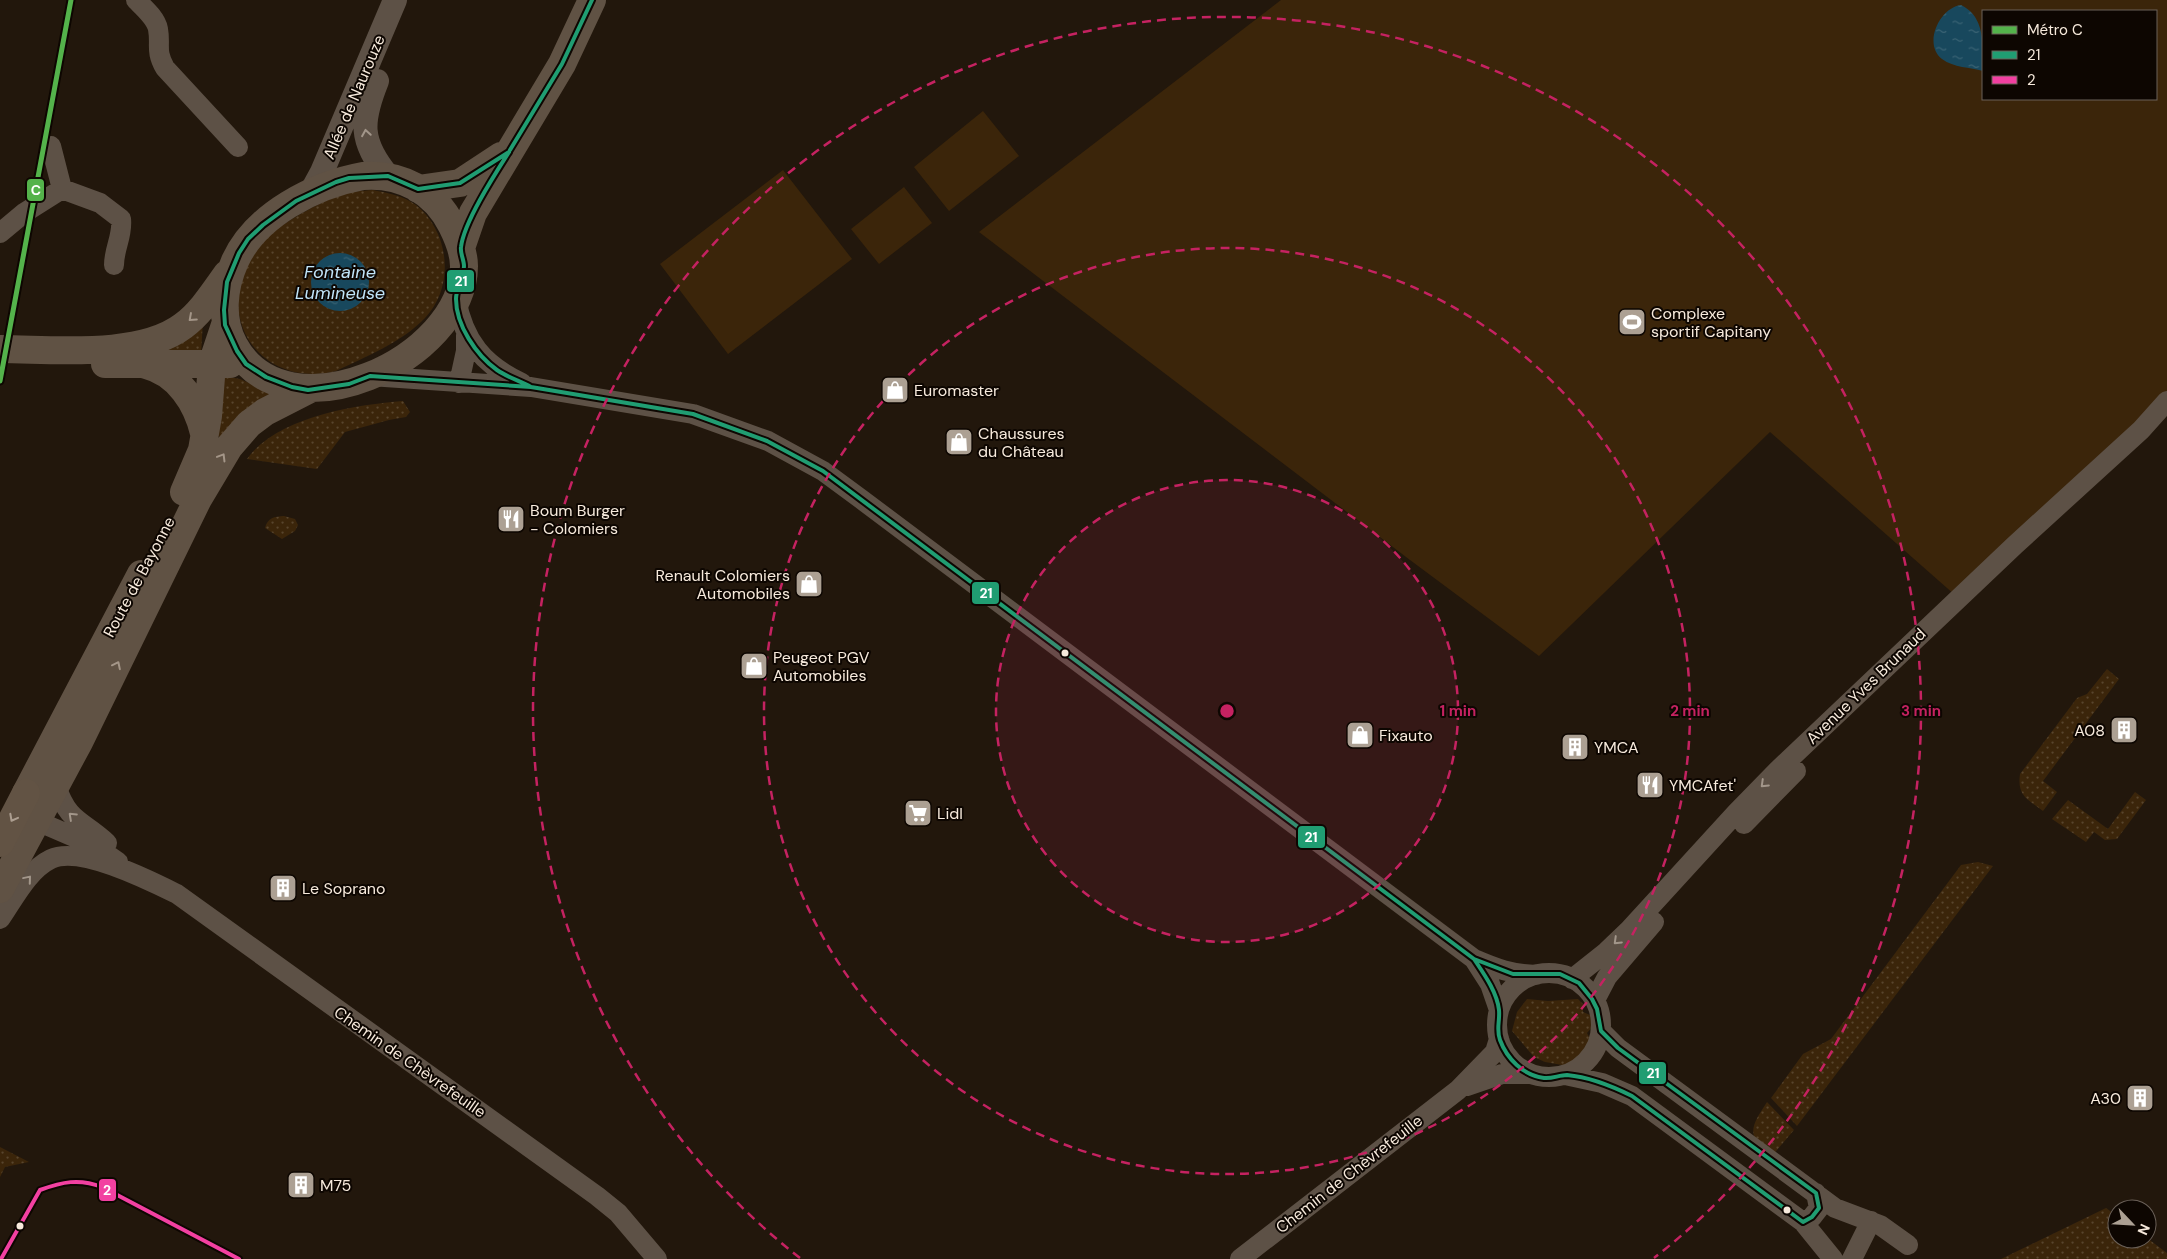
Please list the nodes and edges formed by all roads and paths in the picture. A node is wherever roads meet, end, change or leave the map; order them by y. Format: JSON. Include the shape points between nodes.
{"nodes":[{"id":1,"x":136,"y":0,"type":"edge"},
{"id":2,"x":395,"y":0,"type":"edge"},
{"id":3,"x":412,"y":0,"type":"edge"},
{"id":4,"x":592,"y":0,"type":"edge"},
{"id":5,"x":51,"y":146,"type":"dead end"},
{"id":6,"x":238,"y":147,"type":"dead end"},
{"id":7,"x":509,"y":152,"type":"junction"},
{"id":8,"x":388,"y":176,"type":"junction"},
{"id":9,"x":62,"y":189,"type":"junction"},
{"id":10,"x":418,"y":189,"type":"junction"},
{"id":11,"x":310,"y":194,"type":"junction"},
{"id":12,"x":0,"y":233,"type":"edge"},
{"id":13,"x":461,"y":248,"type":"junction"},
{"id":14,"x":114,"y":265,"type":"dead end"},
{"id":15,"x":233,"y":266,"type":"junction"},
{"id":16,"x":456,"y":299,"type":"junction"},
{"id":17,"x":225,"y":325,"type":"junction"},
{"id":18,"x":466,"y":335,"type":"junction"},
{"id":19,"x":0,"y":348,"type":"edge"},
{"id":20,"x":88,"y":356,"type":"junction"},
{"id":21,"x":0,"y":363,"type":"edge"},
{"id":22,"x":140,"y":364,"type":"junction"},
{"id":23,"x":212,"y":364,"type":"junction"},
{"id":24,"x":246,"y":364,"type":"junction"},
{"id":25,"x":370,"y":376,"type":"junction"},
{"id":26,"x":459,"y":383,"type":"junction"},
{"id":27,"x":531,"y":387,"type":"junction"},
{"id":28,"x":308,"y":390,"type":"junction"},
{"id":29,"x":2167,"y":401,"type":"edge"},
{"id":30,"x":2167,"y":421,"type":"edge"},
{"id":31,"x":204,"y":438,"type":"junction"},
{"id":32,"x":90,"y":672,"type":"junction"},
{"id":33,"x":56,"y":786,"type":"junction"},
{"id":34,"x":26,"y":793,"type":"joint"},
{"id":35,"x":37,"y":821,"type":"junction"},
{"id":36,"x":0,"y":842,"type":"edge"},
{"id":37,"x":130,"y":871,"type":"junction"},
{"id":38,"x":150,"y":880,"type":"junction"},
{"id":39,"x":0,"y":889,"type":"edge"},
{"id":40,"x":0,"y":919,"type":"edge"},
{"id":41,"x":1474,"y":959,"type":"junction"},
{"id":42,"x":1536,"y":975,"type":"junction"},
{"id":43,"x":1572,"y":979,"type":"junction"},
{"id":44,"x":1595,"y":1000,"type":"junction"},
{"id":45,"x":1500,"y":1010,"type":"junction"},
{"id":46,"x":1601,"y":1031,"type":"junction"},
{"id":47,"x":1499,"y":1039,"type":"junction"},
{"id":48,"x":1531,"y":1074,"type":"junction"},
{"id":49,"x":1565,"y":1075,"type":"junction"},
{"id":50,"x":1458,"y":1090,"type":"junction"},
{"id":51,"x":1816,"y":1193,"type":"junction"},
{"id":52,"x":1835,"y":1208,"type":"junction"},
{"id":53,"x":1871,"y":1221,"type":"junction"},
{"id":54,"x":1810,"y":1229,"type":"junction"},
{"id":55,"x":1908,"y":1245,"type":"dead end"},
{"id":56,"x":657,"y":1259,"type":"edge"},
{"id":57,"x":1240,"y":1259,"type":"edge"},
{"id":58,"x":1833,"y":1259,"type":"edge"},
{"id":59,"x":1852,"y":1259,"type":"edge"}],
"edges":[{"from":1,"to":6,"type":"street","via":[[158,27],[159,58],[165,68]]},
{"from":2,"to":11,"type":"street","name":"Allée de Naurouze"},
{"from":8,"to":3,"type":"street","name":"Allée de Naurouze","one_way":true,"via":[[368,148],[364,122],[369,102]]},
{"from":4,"to":7,"type":"main road","via":[[562,64]]},
{"from":5,"to":9,"type":"street"},
{"from":7,"to":10,"type":"main road","via":[[460,183]]},
{"from":7,"to":13,"type":"main road","via":[[473,213]]},
{"from":8,"to":10,"type":"main road"},
{"from":8,"to":11,"type":"main road","via":[[349,178]]},
{"from":9,"to":12,"type":"street"},
{"from":9,"to":14,"type":"street","via":[[100,203],[121,219],[122,230],[114,252]]},
{"from":10,"to":13,"type":"main road","via":[[444,211]]},
{"from":11,"to":15,"type":"main road","via":[[280,211],[248,239]]},
{"from":13,"to":16,"type":"main road","via":[[464,266]]},
{"from":15,"to":17,"type":"main road","via":[[225,294]]},
{"from":15,"to":20,"type":"main road","one_way":true,"via":[[200,311],[182,327],[159,339]]},
{"from":16,"to":18,"type":"street"},
{"from":16,"to":25,"type":"main road","via":[[442,324],[422,345]]},
{"from":17,"to":23,"type":"main road","name":"Route de Bayonne"},
{"from":17,"to":24,"type":"main road"},
{"from":18,"to":26,"type":"street"},
{"from":18,"to":27,"type":"street","via":[[498,370]]},
{"from":19,"to":20,"type":"main road"},
{"from":20,"to":21,"type":"main road"},
{"from":20,"to":22,"type":"main road"},
{"from":22,"to":23,"type":"main road"},
{"from":22,"to":31,"type":"main road","via":[[156,368],[176,381],[200,417]]},
{"from":23,"to":24,"type":"main road"},
{"from":23,"to":31,"type":"main road","name":"Route de Bayonne"},
{"from":24,"to":28,"type":"main road","via":[[279,382]]},
{"from":25,"to":26,"type":"street"},
{"from":25,"to":28,"type":"main road","via":[[349,384]]},
{"from":26,"to":27,"type":"street"},
{"from":27,"to":41,"type":"street","via":[[693,414],[762,438],[823,471]]},
{"from":33,"to":28,"type":"main road","name":"Route de Bayonne","one_way":true,"via":[[198,499],[229,447],[249,424]]},
{"from":29,"to":43,"type":"street","name":"Avenue Yves Brunaud","one_way":true,"via":[[2141,430],[1784,764],[1629,930]]},
{"from":30,"to":44,"type":"street","name":"Avenue Yves Brunaud","via":[[1844,723],[1752,816],[1607,977]]},
{"from":31,"to":32,"type":"main road","name":"Route de Bayonne","via":[[189,484]]},
{"from":32,"to":34,"type":"main road"},
{"from":32,"to":35,"type":"street","name":"Route de Bayonne","via":[[94,686],[42,791],[36,808]]},
{"from":33,"to":35,"type":"main road","name":"Route de Bayonne"},
{"from":38,"to":33,"type":"street","name":"Chemin de Chèvrefeuille","one_way":true,"via":[[71,816],[62,804]]},
{"from":34,"to":36,"type":"highway","one_way":true},
{"from":35,"to":37,"type":"street","name":"Chemin de Chèvrefeuille","via":[[95,846]]},
{"from":35,"to":39,"type":"main road","name":"Route de Bayonne"},
{"from":37,"to":38,"type":"street","name":"Chemin de Chèvrefeuille"},
{"from":40,"to":37,"type":"street","name":"Chemin de Chèvrefeuille","one_way":true,"via":[[38,867],[52,858],[81,858]]},
{"from":38,"to":56,"type":"street","name":"Chemin de Chèvrefeuille","via":[[177,894],[597,1196],[618,1213]]},
{"from":41,"to":42,"type":"street","via":[[1500,971]]},
{"from":41,"to":45,"type":"street","via":[[1490,984]]},
{"from":42,"to":43,"type":"street","via":[[1561,974]]},
{"from":42,"to":45,"type":"street","via":[[1520,982],[1507,994]]},
{"from":43,"to":44,"type":"street","via":[[1585,987]]},
{"from":44,"to":46,"type":"street"},
{"from":45,"to":47,"type":"street"},
{"from":46,"to":49,"type":"street","via":[[1592,1056],[1580,1068]]},
{"from":46,"to":51,"type":"street","via":[[1618,1048]]},
{"from":47,"to":48,"type":"street","via":[[1506,1055]]},
{"from":47,"to":50,"type":"street","name":"Chemin de Chèvrefeuille","via":[[1495,1052]]},
{"from":48,"to":49,"type":"street","via":[[1545,1078]]},
{"from":48,"to":50,"type":"street","name":"Chemin de Chèvrefeuille","via":[[1502,1074]]},
{"from":49,"to":54,"type":"street","via":[[1602,1083],[1632,1096]]},
{"from":50,"to":57,"type":"street","name":"Chemin de Chèvrefeuille"},
{"from":51,"to":52,"type":"street"},
{"from":51,"to":54,"type":"street","via":[[1819,1208],[1812,1217]]},
{"from":52,"to":53,"type":"street"},
{"from":52,"to":54,"type":"street"},
{"from":53,"to":55,"type":"street"},
{"from":53,"to":59,"type":"street"},
{"from":54,"to":58,"type":"street"}]}
